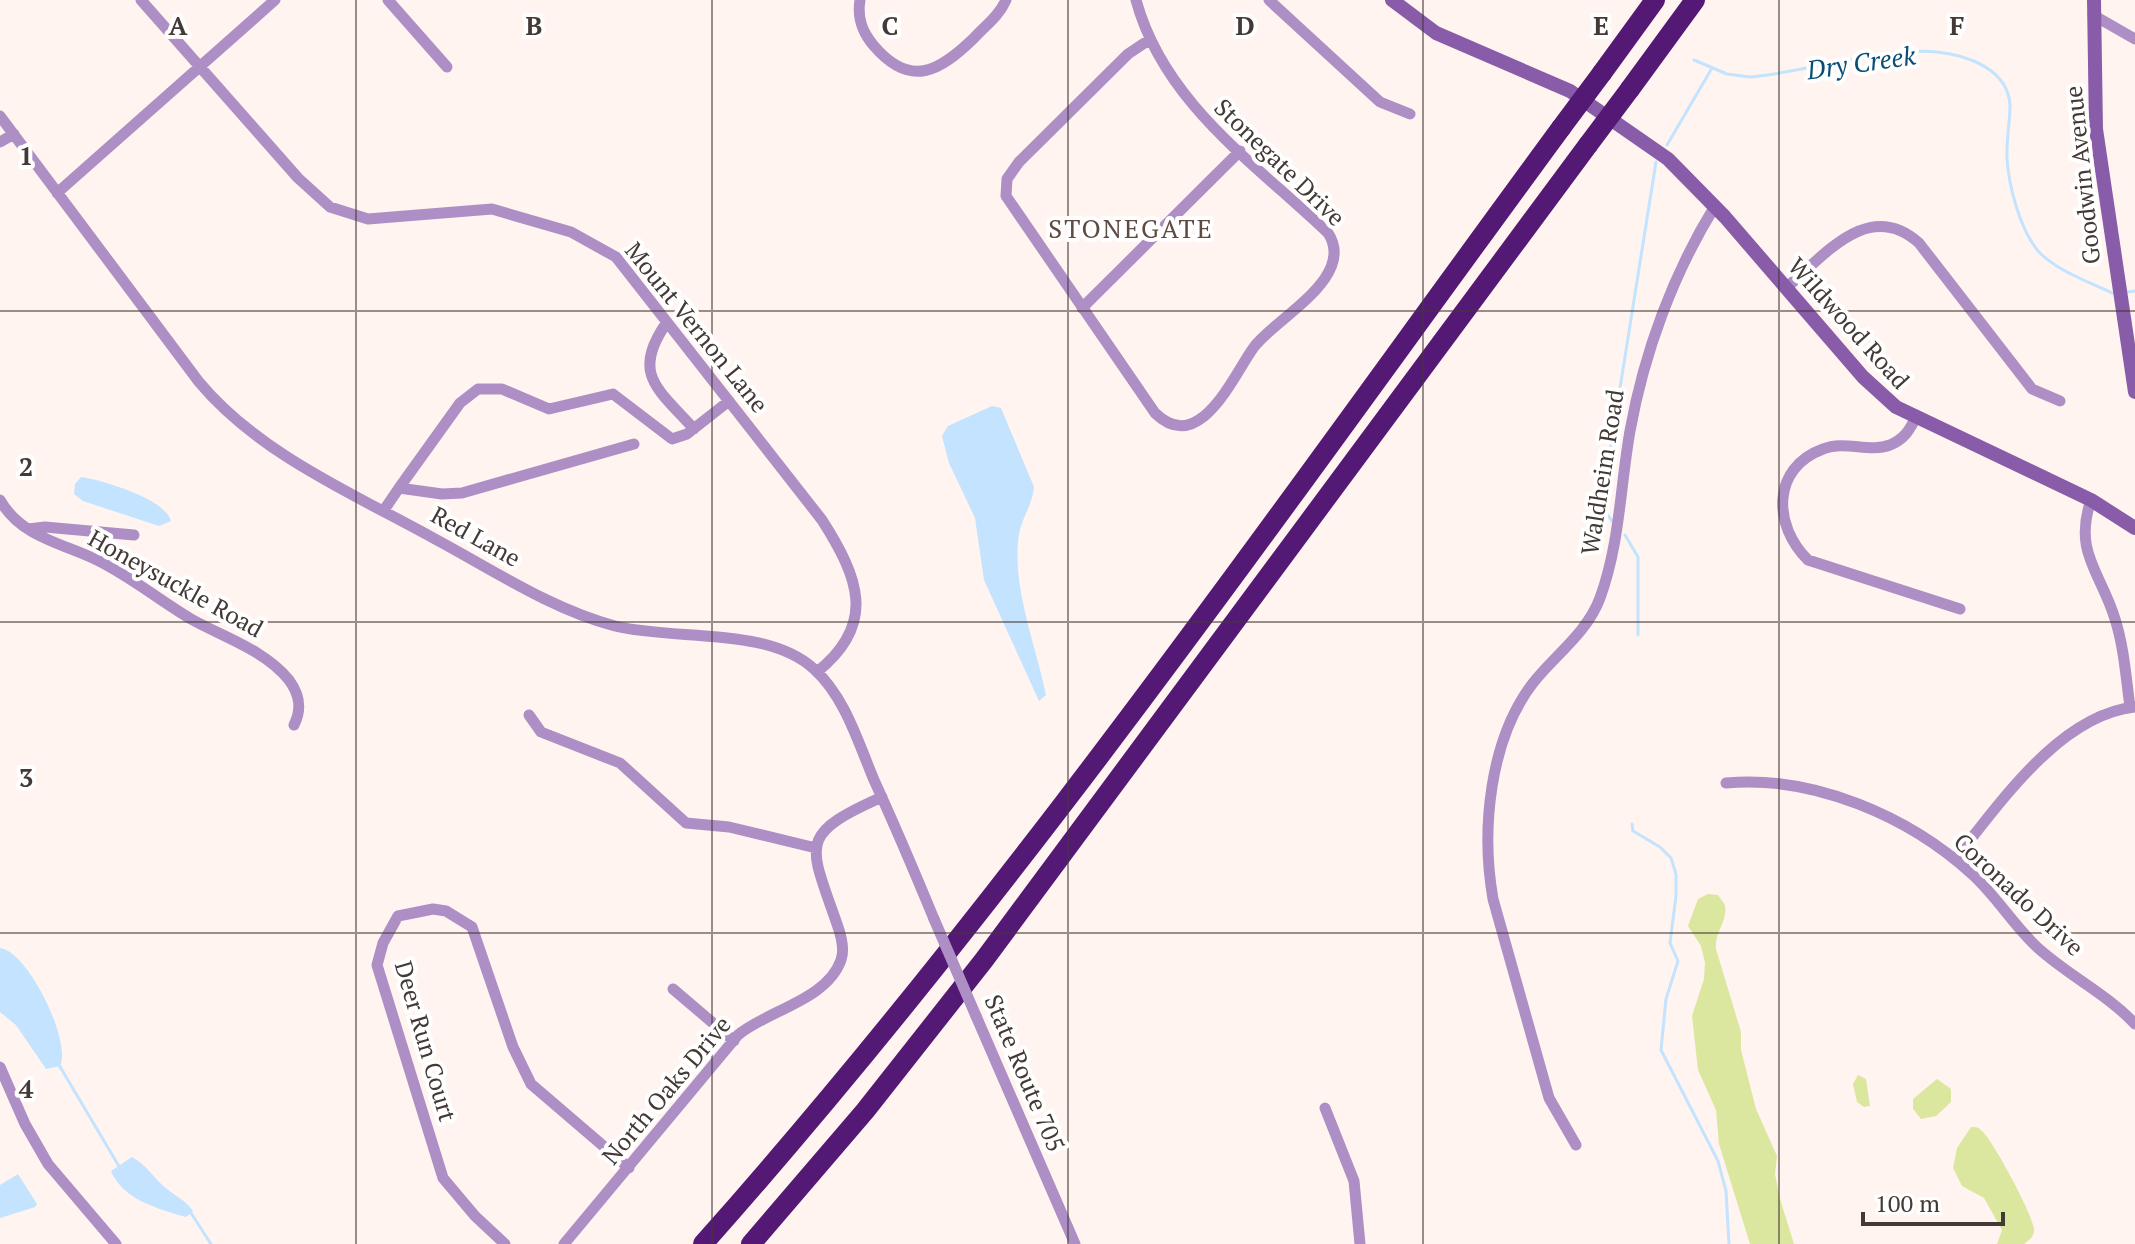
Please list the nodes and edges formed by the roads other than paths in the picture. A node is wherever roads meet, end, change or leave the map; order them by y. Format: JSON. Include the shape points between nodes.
{"nodes":[{"id":1,"x":141,"y":0,"type":"edge"},
{"id":2,"x":275,"y":0,"type":"edge"},
{"id":3,"x":388,"y":0,"type":"edge"},
{"id":4,"x":860,"y":0,"type":"edge"},
{"id":5,"x":1006,"y":0,"type":"edge"},
{"id":6,"x":1136,"y":0,"type":"edge"},
{"id":7,"x":1269,"y":0,"type":"edge"},
{"id":8,"x":1392,"y":0,"type":"edge"},
{"id":9,"x":1655,"y":0,"type":"edge"},
{"id":10,"x":1695,"y":0,"type":"edge"},
{"id":11,"x":2094,"y":7,"type":"edge"},
{"id":12,"x":2135,"y":39,"type":"edge"},
{"id":13,"x":1149,"y":40,"type":"junction"},
{"id":14,"x":201,"y":67,"type":"junction"},
{"id":15,"x":447,"y":67,"type":"dead end"},
{"id":16,"x":1410,"y":114,"type":"dead end"},
{"id":17,"x":0,"y":116,"type":"edge"},
{"id":18,"x":14,"y":134,"type":"junction"},
{"id":19,"x":0,"y":142,"type":"edge"},
{"id":20,"x":1240,"y":151,"type":"junction"},
{"id":21,"x":57,"y":193,"type":"junction"},
{"id":22,"x":1715,"y":206,"type":"junction"},
{"id":23,"x":1786,"y":288,"type":"junction"},
{"id":24,"x":1082,"y":308,"type":"junction"},
{"id":25,"x":667,"y":322,"type":"junction"},
{"id":26,"x":2135,"y":392,"type":"edge"},
{"id":27,"x":729,"y":401,"type":"junction"},
{"id":28,"x":2060,"y":401,"type":"dead end"},
{"id":29,"x":1915,"y":419,"type":"junction"},
{"id":30,"x":694,"y":429,"type":"junction"},
{"id":31,"x":634,"y":444,"type":"dead end"},
{"id":32,"x":399,"y":488,"type":"junction"},
{"id":33,"x":0,"y":500,"type":"edge"},
{"id":34,"x":2091,"y":500,"type":"junction"},
{"id":35,"x":384,"y":510,"type":"junction"},
{"id":36,"x":2135,"y":528,"type":"edge"},
{"id":37,"x":28,"y":530,"type":"junction"},
{"id":38,"x":134,"y":535,"type":"dead end"},
{"id":39,"x":1960,"y":609,"type":"dead end"},
{"id":40,"x":817,"y":672,"type":"junction"},
{"id":41,"x":2133,"y":707,"type":"edge"},
{"id":42,"x":529,"y":715,"type":"dead end"},
{"id":43,"x":294,"y":725,"type":"dead end"},
{"id":44,"x":1726,"y":783,"type":"dead end"},
{"id":45,"x":882,"y":797,"type":"junction"},
{"id":46,"x":816,"y":848,"type":"junction"},
{"id":47,"x":1955,"y":859,"type":"junction"},
{"id":48,"x":934,"y":919,"type":"joint"},
{"id":49,"x":673,"y":989,"type":"dead end"},
{"id":50,"x":2135,"y":1024,"type":"edge"},
{"id":51,"x":734,"y":1041,"type":"junction"},
{"id":52,"x":0,"y":1067,"type":"edge"},
{"id":53,"x":1325,"y":1108,"type":"dead end"},
{"id":54,"x":1576,"y":1145,"type":"dead end"},
{"id":55,"x":629,"y":1168,"type":"junction"},
{"id":56,"x":116,"y":1244,"type":"edge"},
{"id":57,"x":505,"y":1244,"type":"edge"},
{"id":58,"x":564,"y":1244,"type":"edge"},
{"id":59,"x":703,"y":1244,"type":"edge"},
{"id":60,"x":751,"y":1244,"type":"edge"},
{"id":61,"x":1075,"y":1244,"type":"edge"},
{"id":62,"x":1360,"y":1244,"type":"edge"}],
"edges":[{"from":1,"to":14,"type":"street","name":"Mount Vernon Lane"},
{"from":2,"to":14,"type":"street"},
{"from":3,"to":15,"type":"street"},
{"from":4,"to":5,"type":"street","via":[[861,26],[875,47],[899,67],[924,72],[952,59]]},
{"from":6,"to":13,"type":"street","name":"Stonegate Drive"},
{"from":7,"to":16,"type":"street","via":[[1380,102]]},
{"from":8,"to":22,"type":"street","name":"Wildwood Road","via":[[1436,33],[1570,91],[1668,159]]},
{"from":9,"to":59,"type":"highway","bridge":true,"via":[[1028,850],[875,1044]]},
{"from":10,"to":60,"type":"highway","bridge":true,"via":[[984,960]]},
{"from":11,"to":12,"type":"street"},
{"from":11,"to":26,"type":"street","name":"Goodwin Avenue","via":[[2099,159]]},
{"from":13,"to":20,"type":"street","name":"Stonegate Drive","via":[[1186,99]]},
{"from":13,"to":24,"type":"street","name":"Stonegate Drive","via":[[1095,86],[1007,179],[1010,205]]},
{"from":14,"to":21,"type":"street"},
{"from":14,"to":25,"type":"street","name":"Mount Vernon Lane","via":[[330,207],[368,219],[492,209],[559,228],[616,257]]},
{"from":17,"to":18,"type":"street","name":"Red Lane"},
{"from":18,"to":19,"type":"street"},
{"from":18,"to":21,"type":"street","name":"Red Lane"},
{"from":20,"to":24,"type":"street"},
{"from":20,"to":24,"type":"street","name":"Stonegate Drive","via":[[1328,233],[1335,256],[1329,272],[1286,321],[1254,347],[1237,378],[1198,421],[1181,426],[1159,417]]},
{"from":21,"to":35,"type":"street","name":"Red Lane","via":[[227,413],[285,454]]},
{"from":22,"to":23,"type":"street","name":"Wildwood Road"},
{"from":22,"to":54,"type":"street","name":"Waldheim Road","via":[[1695,238],[1640,380],[1615,550],[1599,601],[1576,638],[1517,707],[1492,795],[1488,874],[1493,899],[1549,1098]]},
{"from":23,"to":28,"type":"street","via":[[1853,231],[1879,224],[1899,229],[1919,243],[2032,389]]},
{"from":23,"to":29,"type":"street","name":"Wildwood Road","via":[[1863,377]]},
{"from":25,"to":27,"type":"street","name":"Mount Vernon Lane"},
{"from":25,"to":30,"type":"street","via":[[647,366]]},
{"from":27,"to":30,"type":"street"},
{"from":27,"to":40,"type":"street","name":"Mount Vernon Lane","via":[[822,520],[850,579],[857,612],[852,634]]},
{"from":29,"to":34,"type":"street","name":"Wildwood Road"},
{"from":29,"to":39,"type":"street","via":[[1906,436],[1888,446],[1846,444],[1822,449],[1800,463],[1788,479],[1782,518],[1792,544],[1808,560]]},
{"from":30,"to":32,"type":"street","via":[[669,439],[613,394],[549,409],[502,389],[478,389],[460,403]]},
{"from":31,"to":32,"type":"street","via":[[462,493]]},
{"from":32,"to":35,"type":"street"},
{"from":33,"to":37,"type":"street","name":"Honeysuckle Road"},
{"from":34,"to":36,"type":"street","name":"Wildwood Road"},
{"from":34,"to":41,"type":"street","via":[[2085,551],[2114,617]]},
{"from":35,"to":40,"type":"street","name":"Red Lane","via":[[528,590],[595,619],[649,633],[770,646],[800,658]]},
{"from":37,"to":38,"type":"street"},
{"from":37,"to":43,"type":"street","name":"Honeysuckle Road","via":[[110,567],[275,666],[299,700]]},
{"from":40,"to":45,"type":"street","name":"Red Lane","via":[[844,709]]},
{"from":41,"to":47,"type":"street","via":[[2102,717],[2034,764]]},
{"from":42,"to":46,"type":"street","via":[[541,732],[620,763],[686,823],[729,827]]},
{"from":44,"to":47,"type":"street","name":"Coronado Drive","via":[[1776,784],[1835,797],[1895,821]]},
{"from":45,"to":46,"type":"street","via":[[835,818]]},
{"from":45,"to":48,"type":"street","name":"Red Lane"},
{"from":46,"to":51,"type":"street","name":"North Oaks Drive","via":[[816,864],[842,936],[842,958],[821,987],[752,1024]]},
{"from":47,"to":50,"type":"street","name":"Coronado Drive","via":[[2049,958]]},
{"from":48,"to":61,"type":"street","name":"State Route 705","bridge":true},
{"from":49,"to":51,"type":"street"},
{"from":51,"to":55,"type":"street","name":"North Oaks Drive"},
{"from":52,"to":56,"type":"street","via":[[48,1164]]},
{"from":53,"to":62,"type":"street","via":[[1354,1181]]},
{"from":55,"to":57,"type":"street","name":"Deer Run Court","via":[[531,1084],[472,927],[433,909],[398,916],[377,965],[443,1178]]},
{"from":55,"to":58,"type":"street","name":"North Oaks Drive"}]}
